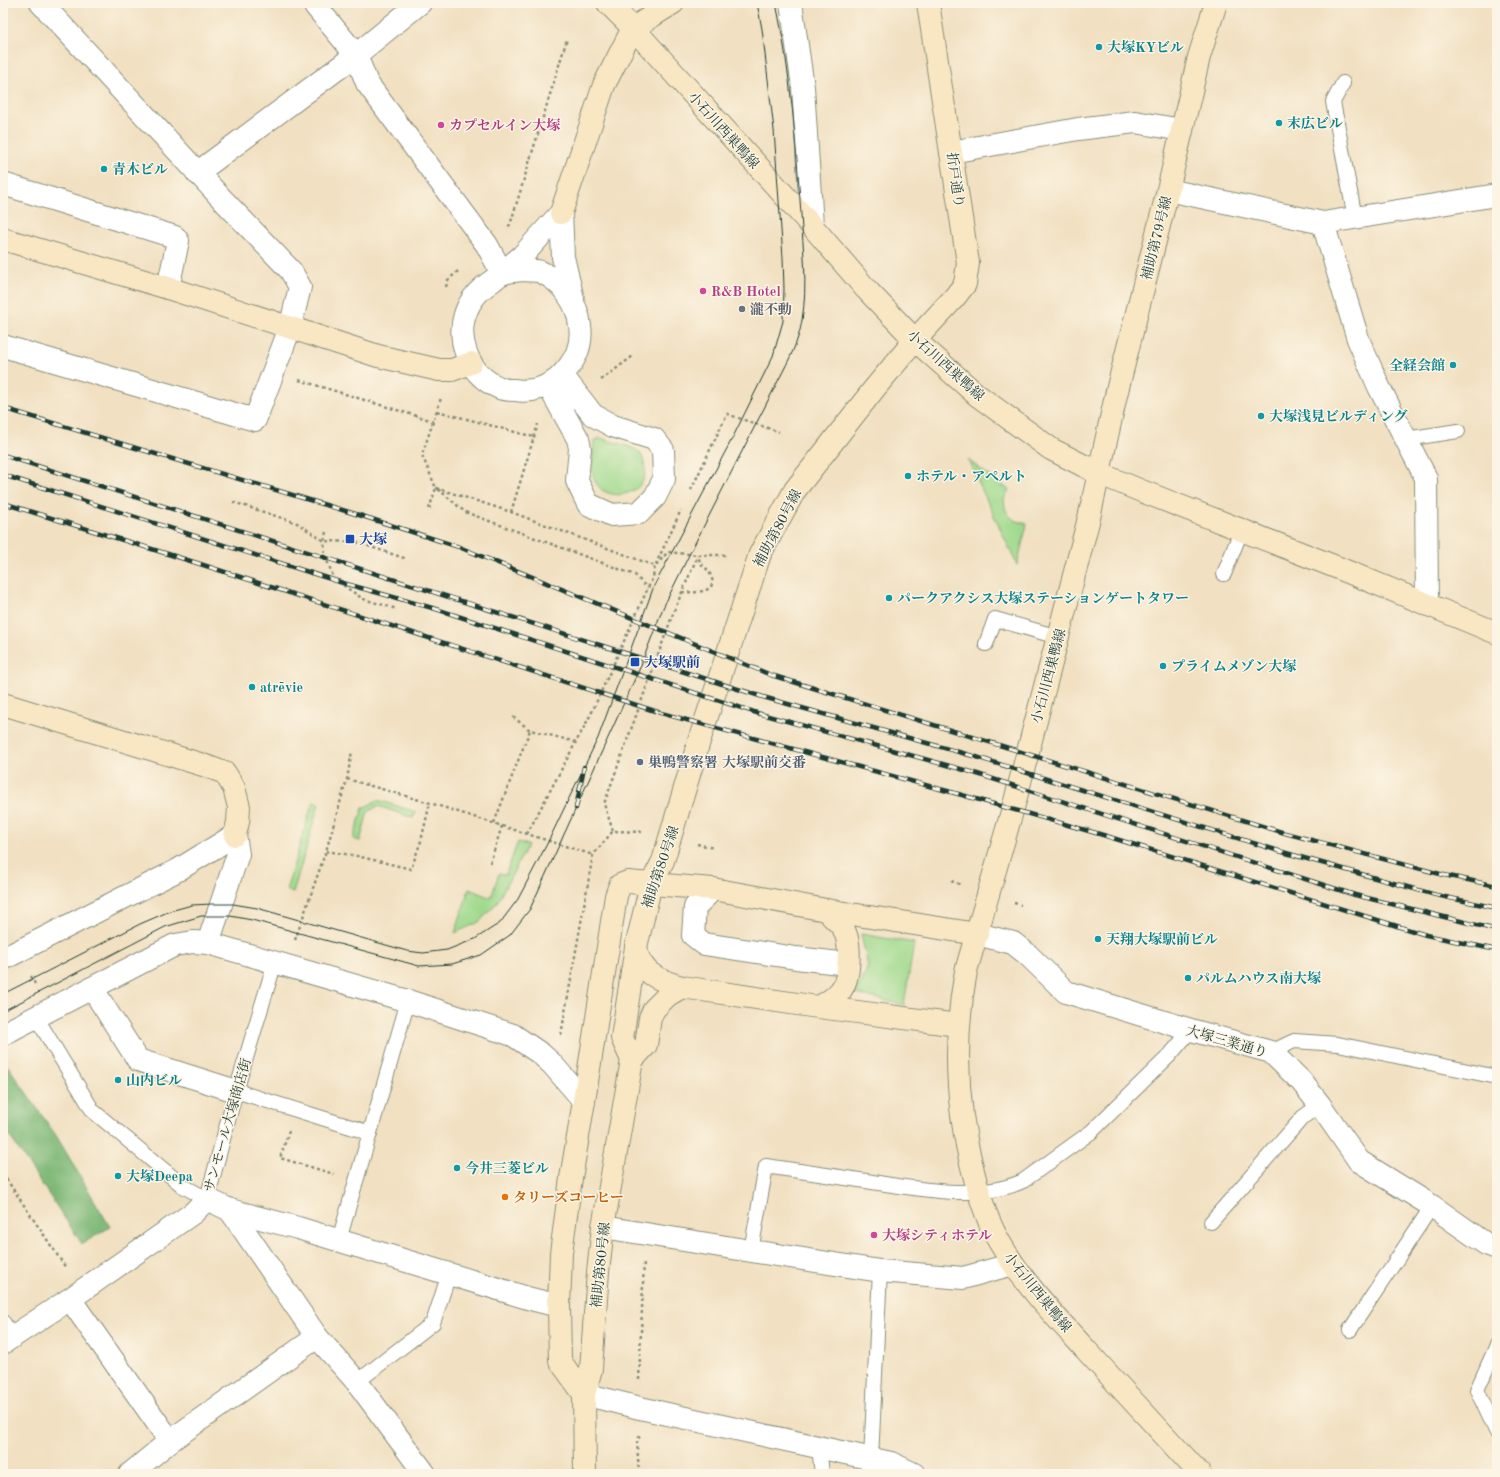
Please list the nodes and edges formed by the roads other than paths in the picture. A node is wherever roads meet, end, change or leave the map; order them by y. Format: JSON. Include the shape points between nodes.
{"nodes":[{"id":1,"x":41,"y":3,"type":"edge"},
{"id":2,"x":313,"y":3,"type":"edge"},
{"id":3,"x":420,"y":3,"type":"edge"},
{"id":4,"x":608,"y":3,"type":"edge"},
{"id":5,"x":673,"y":3,"type":"edge"},
{"id":6,"x":791,"y":3,"type":"edge"},
{"id":7,"x":928,"y":3,"type":"edge"},
{"id":8,"x":1216,"y":3,"type":"edge"},
{"id":9,"x":633,"y":28,"type":"junction"},
{"id":10,"x":356,"y":55,"type":"junction"},
{"id":11,"x":1343,"y":83,"type":"dead end"},
{"id":12,"x":1182,"y":130,"type":"junction"},
{"id":13,"x":951,"y":152,"type":"junction"},
{"id":14,"x":198,"y":172,"type":"junction"},
{"id":15,"x":3,"y":184,"type":"edge"},
{"id":16,"x":1168,"y":190,"type":"junction"},
{"id":17,"x":1497,"y":195,"type":"edge"},
{"id":18,"x":561,"y":213,"type":"junction"},
{"id":19,"x":1355,"y":218,"type":"junction"},
{"id":20,"x":1323,"y":223,"type":"junction"},
{"id":21,"x":812,"y":226,"type":"junction"},
{"id":22,"x":3,"y":239,"type":"edge"},
{"id":23,"x":502,"y":273,"type":"junction"},
{"id":24,"x":168,"y":288,"type":"junction"},
{"id":25,"x":575,"y":306,"type":"junction"},
{"id":26,"x":290,"y":328,"type":"junction"},
{"id":27,"x":915,"y":340,"type":"junction"},
{"id":28,"x":3,"y":346,"type":"edge"},
{"id":29,"x":471,"y":363,"type":"junction"},
{"id":30,"x":555,"y":380,"type":"junction"},
{"id":31,"x":1458,"y":431,"type":"dead end"},
{"id":32,"x":1406,"y":439,"type":"junction"},
{"id":33,"x":1098,"y":473,"type":"junction"},
{"id":34,"x":1241,"y":531,"type":"junction"},
{"id":35,"x":1224,"y":574,"type":"dead end"},
{"id":36,"x":1427,"y":604,"type":"junction"},
{"id":37,"x":1497,"y":633,"type":"edge"},
{"id":38,"x":1058,"y":637,"type":"junction"},
{"id":39,"x":986,"y":644,"type":"dead end"},
{"id":40,"x":3,"y":704,"type":"edge"},
{"id":41,"x":235,"y":835,"type":"junction"},
{"id":42,"x":651,"y":884,"type":"junction"},
{"id":43,"x":713,"y":889,"type":"junction"},
{"id":44,"x":826,"y":910,"type":"junction"},
{"id":45,"x":977,"y":934,"type":"junction"},
{"id":46,"x":208,"y":943,"type":"junction"},
{"id":47,"x":636,"y":947,"type":"junction"},
{"id":48,"x":11,"y":954,"type":"edge"},
{"id":49,"x":275,"y":962,"type":"junction"},
{"id":50,"x":848,"y":964,"type":"junction"},
{"id":51,"x":682,"y":987,"type":"junction"},
{"id":52,"x":92,"y":988,"type":"junction"},
{"id":53,"x":408,"y":1001,"type":"junction"},
{"id":54,"x":821,"y":1006,"type":"junction"},
{"id":55,"x":41,"y":1014,"type":"junction"},
{"id":56,"x":958,"y":1025,"type":"junction"},
{"id":57,"x":1191,"y":1030,"type":"junction"},
{"id":58,"x":3,"y":1034,"type":"edge"},
{"id":59,"x":1271,"y":1052,"type":"junction"},
{"id":60,"x":632,"y":1060,"type":"junction"},
{"id":61,"x":1497,"y":1077,"type":"edge"},
{"id":62,"x":236,"y":1091,"type":"junction"},
{"id":63,"x":584,"y":1101,"type":"junction"},
{"id":64,"x":1320,"y":1105,"type":"junction"},
{"id":65,"x":370,"y":1132,"type":"junction"},
{"id":66,"x":978,"y":1192,"type":"junction"},
{"id":67,"x":207,"y":1199,"type":"junction"},
{"id":68,"x":1432,"y":1206,"type":"junction"},
{"id":69,"x":230,"y":1210,"type":"junction"},
{"id":70,"x":1212,"y":1222,"type":"dead end"},
{"id":71,"x":603,"y":1226,"type":"junction"},
{"id":72,"x":339,"y":1240,"type":"junction"},
{"id":73,"x":1497,"y":1248,"type":"edge"},
{"id":74,"x":751,"y":1252,"type":"junction"},
{"id":75,"x":1013,"y":1264,"type":"junction"},
{"id":76,"x":880,"y":1271,"type":"junction"},
{"id":77,"x":450,"y":1274,"type":"junction"},
{"id":78,"x":70,"y":1299,"type":"junction"},
{"id":79,"x":559,"y":1306,"type":"junction"},
{"id":80,"x":1350,"y":1330,"type":"dead end"},
{"id":81,"x":6,"y":1334,"type":"edge"},
{"id":82,"x":317,"y":1337,"type":"junction"},
{"id":83,"x":1497,"y":1345,"type":"edge"},
{"id":84,"x":357,"y":1382,"type":"junction"},
{"id":85,"x":584,"y":1394,"type":"junction"},
{"id":86,"x":1497,"y":1433,"type":"edge"},
{"id":87,"x":170,"y":1441,"type":"junction"},
{"id":88,"x":819,"y":1447,"type":"junction"},
{"id":89,"x":871,"y":1459,"type":"junction"},
{"id":90,"x":134,"y":1473,"type":"edge"},
{"id":91,"x":425,"y":1474,"type":"edge"},
{"id":92,"x":585,"y":1474,"type":"edge"},
{"id":93,"x":822,"y":1474,"type":"edge"},
{"id":94,"x":914,"y":1474,"type":"edge"},
{"id":95,"x":1200,"y":1474,"type":"edge"}],
"edges":[{"from":1,"to":14,"type":"street"},
{"from":2,"to":10,"type":"street"},
{"from":3,"to":10,"type":"street"},
{"from":4,"to":9,"type":"street","name":"小石川西巣鴨線"},
{"from":5,"to":9,"type":"street"},
{"from":6,"to":21,"type":"street","via":[[803,87]]},
{"from":7,"to":13,"type":"street","name":"折戸通り"},
{"from":8,"to":12,"type":"street","name":"補助第79号線","via":[[1199,57]]},
{"from":9,"to":18,"type":"street","via":[[604,85]]},
{"from":9,"to":21,"type":"street","name":"小石川西巣鴨線"},
{"from":10,"to":14,"type":"street"},
{"from":10,"to":23,"type":"street","via":[[367,83],[487,245]]},
{"from":11,"to":19,"type":"lane","via":[[1334,102]]},
{"from":12,"to":13,"type":"street","via":[[1135,122],[1078,129]]},
{"from":12,"to":16,"type":"street","name":"補助第79号線"},
{"from":13,"to":27,"type":"street","name":"折戸通り","via":[[968,263],[964,284]]},
{"from":14,"to":26,"type":"street","via":[[292,271],[300,287]]},
{"from":15,"to":24,"type":"street","via":[[175,238],[178,241]]},
{"from":16,"to":20,"type":"street"},
{"from":16,"to":33,"type":"street","name":"補助第79号線"},
{"from":17,"to":19,"type":"street"},
{"from":18,"to":23,"type":"street","via":[[523,255]]},
{"from":18,"to":25,"type":"street","via":[[563,257]]},
{"from":19,"to":20,"type":"street"},
{"from":20,"to":32,"type":"street","via":[[1358,339]]},
{"from":21,"to":27,"type":"street","name":"小石川西巣鴨線","via":[[866,289]]},
{"from":22,"to":24,"type":"street"},
{"from":23,"to":25,"type":"street","via":[[523,270],[540,272],[558,282]]},
{"from":23,"to":29,"type":"street","via":[[476,294],[469,304],[462,334]]},
{"from":24,"to":26,"type":"street"},
{"from":25,"to":30,"type":"street","via":[[581,334],[578,351],[570,367]]},
{"from":26,"to":28,"type":"street","via":[[255,420]]},
{"from":26,"to":29,"type":"street","via":[[378,356],[439,370],[452,370]]},
{"from":27,"to":33,"type":"street","name":"小石川西巣鴨線","via":[[977,395],[1045,445]]},
{"from":27,"to":42,"type":"street","name":"補助第80号線","via":[[795,490],[760,554],[663,861]]},
{"from":29,"to":30,"type":"street","via":[[482,377],[500,388],[523,392],[542,388]]},
{"from":30,"to":30,"type":"street","via":[[594,415],[613,426],[654,439],[662,450],[664,478],[655,497],[639,513],[612,515],[588,504],[577,481],[580,448],[578,438]]},
{"from":31,"to":32,"type":"lane"},
{"from":32,"to":36,"type":"street","via":[[1426,478]]},
{"from":33,"to":34,"type":"street"},
{"from":33,"to":38,"type":"street","name":"小石川西巣鴨線"},
{"from":34,"to":35,"type":"lane"},
{"from":34,"to":36,"type":"street"},
{"from":36,"to":37,"type":"street"},
{"from":38,"to":39,"type":"lane","via":[[995,619]]},
{"from":38,"to":45,"type":"street","name":"小石川西巣鴨線"},
{"from":40,"to":41,"type":"street","via":[[225,773],[234,788],[239,807]]},
{"from":41,"to":46,"type":"street","via":[[238,854]]},
{"from":41,"to":48,"type":"street","via":[[178,870]]},
{"from":42,"to":43,"type":"street"},
{"from":42,"to":47,"type":"street","name":"補助第80号線"},
{"from":42,"to":63,"type":"street","via":[[628,882],[620,885],[616,896]]},
{"from":43,"to":44,"type":"street"},
{"from":43,"to":50,"type":"street","via":[[695,907],[693,935],[704,944]]},
{"from":44,"to":45,"type":"street"},
{"from":44,"to":50,"type":"street","via":[[845,931]]},
{"from":45,"to":56,"type":"street","name":"小石川西巣鴨線","via":[[966,972]]},
{"from":45,"to":57,"type":"street","name":"大塚三業通り","via":[[1013,943],[1066,992]]},
{"from":46,"to":49,"type":"street"},
{"from":46,"to":52,"type":"street","via":[[175,945]]},
{"from":47,"to":51,"type":"street","via":[[638,958],[644,968],[659,979]]},
{"from":47,"to":60,"type":"street","name":"補助第80号線","via":[[622,1038]]},
{"from":49,"to":53,"type":"street"},
{"from":49,"to":62,"type":"lane","name":"サンモール大塚商店街"},
{"from":50,"to":54,"type":"street","via":[[841,991]]},
{"from":51,"to":54,"type":"street"},
{"from":51,"to":60,"type":"street","via":[[668,995],[654,1009],[646,1045]]},
{"from":52,"to":55,"type":"street"},
{"from":52,"to":62,"type":"street","via":[[138,1060]]},
{"from":53,"to":63,"type":"street","via":[[502,1031],[524,1041],[552,1064]]},
{"from":53,"to":65,"type":"lane"},
{"from":54,"to":56,"type":"street"},
{"from":55,"to":58,"type":"street"},
{"from":55,"to":67,"type":"lane","name":"サンモール大塚商店街","via":[[93,1111],[183,1186]]},
{"from":56,"to":66,"type":"street","name":"小石川西巣鴨線","via":[[957,1068],[960,1106],[967,1150]]},
{"from":57,"to":59,"type":"street","name":"大塚三業通り"},
{"from":57,"to":66,"type":"lane","via":[[1169,1056],[1091,1132],[1023,1181]]},
{"from":59,"to":61,"type":"lane","via":[[1294,1041],[1338,1044]]},
{"from":59,"to":64,"type":"street","name":"大塚三業通り","via":[[1301,1081]]},
{"from":60,"to":71,"type":"street","name":"補助第80号線"},
{"from":62,"to":65,"type":"lane"},
{"from":62,"to":67,"type":"lane","name":"サンモール大塚商店街"},
{"from":63,"to":79,"type":"street","via":[[565,1215]]},
{"from":64,"to":68,"type":"street","name":"大塚三業通り","via":[[1359,1161]]},
{"from":64,"to":70,"type":"lane","via":[[1302,1117]]},
{"from":65,"to":72,"type":"lane"},
{"from":66,"to":74,"type":"lane","via":[[922,1190],[766,1166]]},
{"from":66,"to":75,"type":"street","name":"小石川西巣鴨線","via":[[999,1242]]},
{"from":67,"to":69,"type":"street"},
{"from":67,"to":78,"type":"street","via":[[193,1213]]},
{"from":68,"to":73,"type":"street","name":"大塚三業通り","via":[[1486,1244]]},
{"from":68,"to":80,"type":"lane"},
{"from":69,"to":72,"type":"street"},
{"from":69,"to":82,"type":"street"},
{"from":71,"to":74,"type":"street"},
{"from":71,"to":85,"type":"street","name":"補助第80号線","via":[[591,1369]]},
{"from":72,"to":77,"type":"street"},
{"from":74,"to":76,"type":"street"},
{"from":75,"to":76,"type":"street","via":[[963,1278]]},
{"from":75,"to":95,"type":"street","name":"小石川西巣鴨線","via":[[1042,1302]]},
{"from":76,"to":89,"type":"lane"},
{"from":77,"to":79,"type":"street"},
{"from":77,"to":84,"type":"lane","via":[[433,1323]]},
{"from":78,"to":81,"type":"street"},
{"from":78,"to":87,"type":"street"},
{"from":79,"to":85,"type":"street","via":[[560,1361]]},
{"from":82,"to":84,"type":"street"},
{"from":82,"to":87,"type":"street"},
{"from":83,"to":86,"type":"lane","via":[[1477,1390]]},
{"from":84,"to":91,"type":"street"},
{"from":85,"to":88,"type":"street"},
{"from":85,"to":92,"type":"street","name":"補助第80号線"},
{"from":87,"to":90,"type":"street"},
{"from":88,"to":89,"type":"street"},
{"from":88,"to":93,"type":"lane"},
{"from":89,"to":94,"type":"street","via":[[891,1463]]}]}
